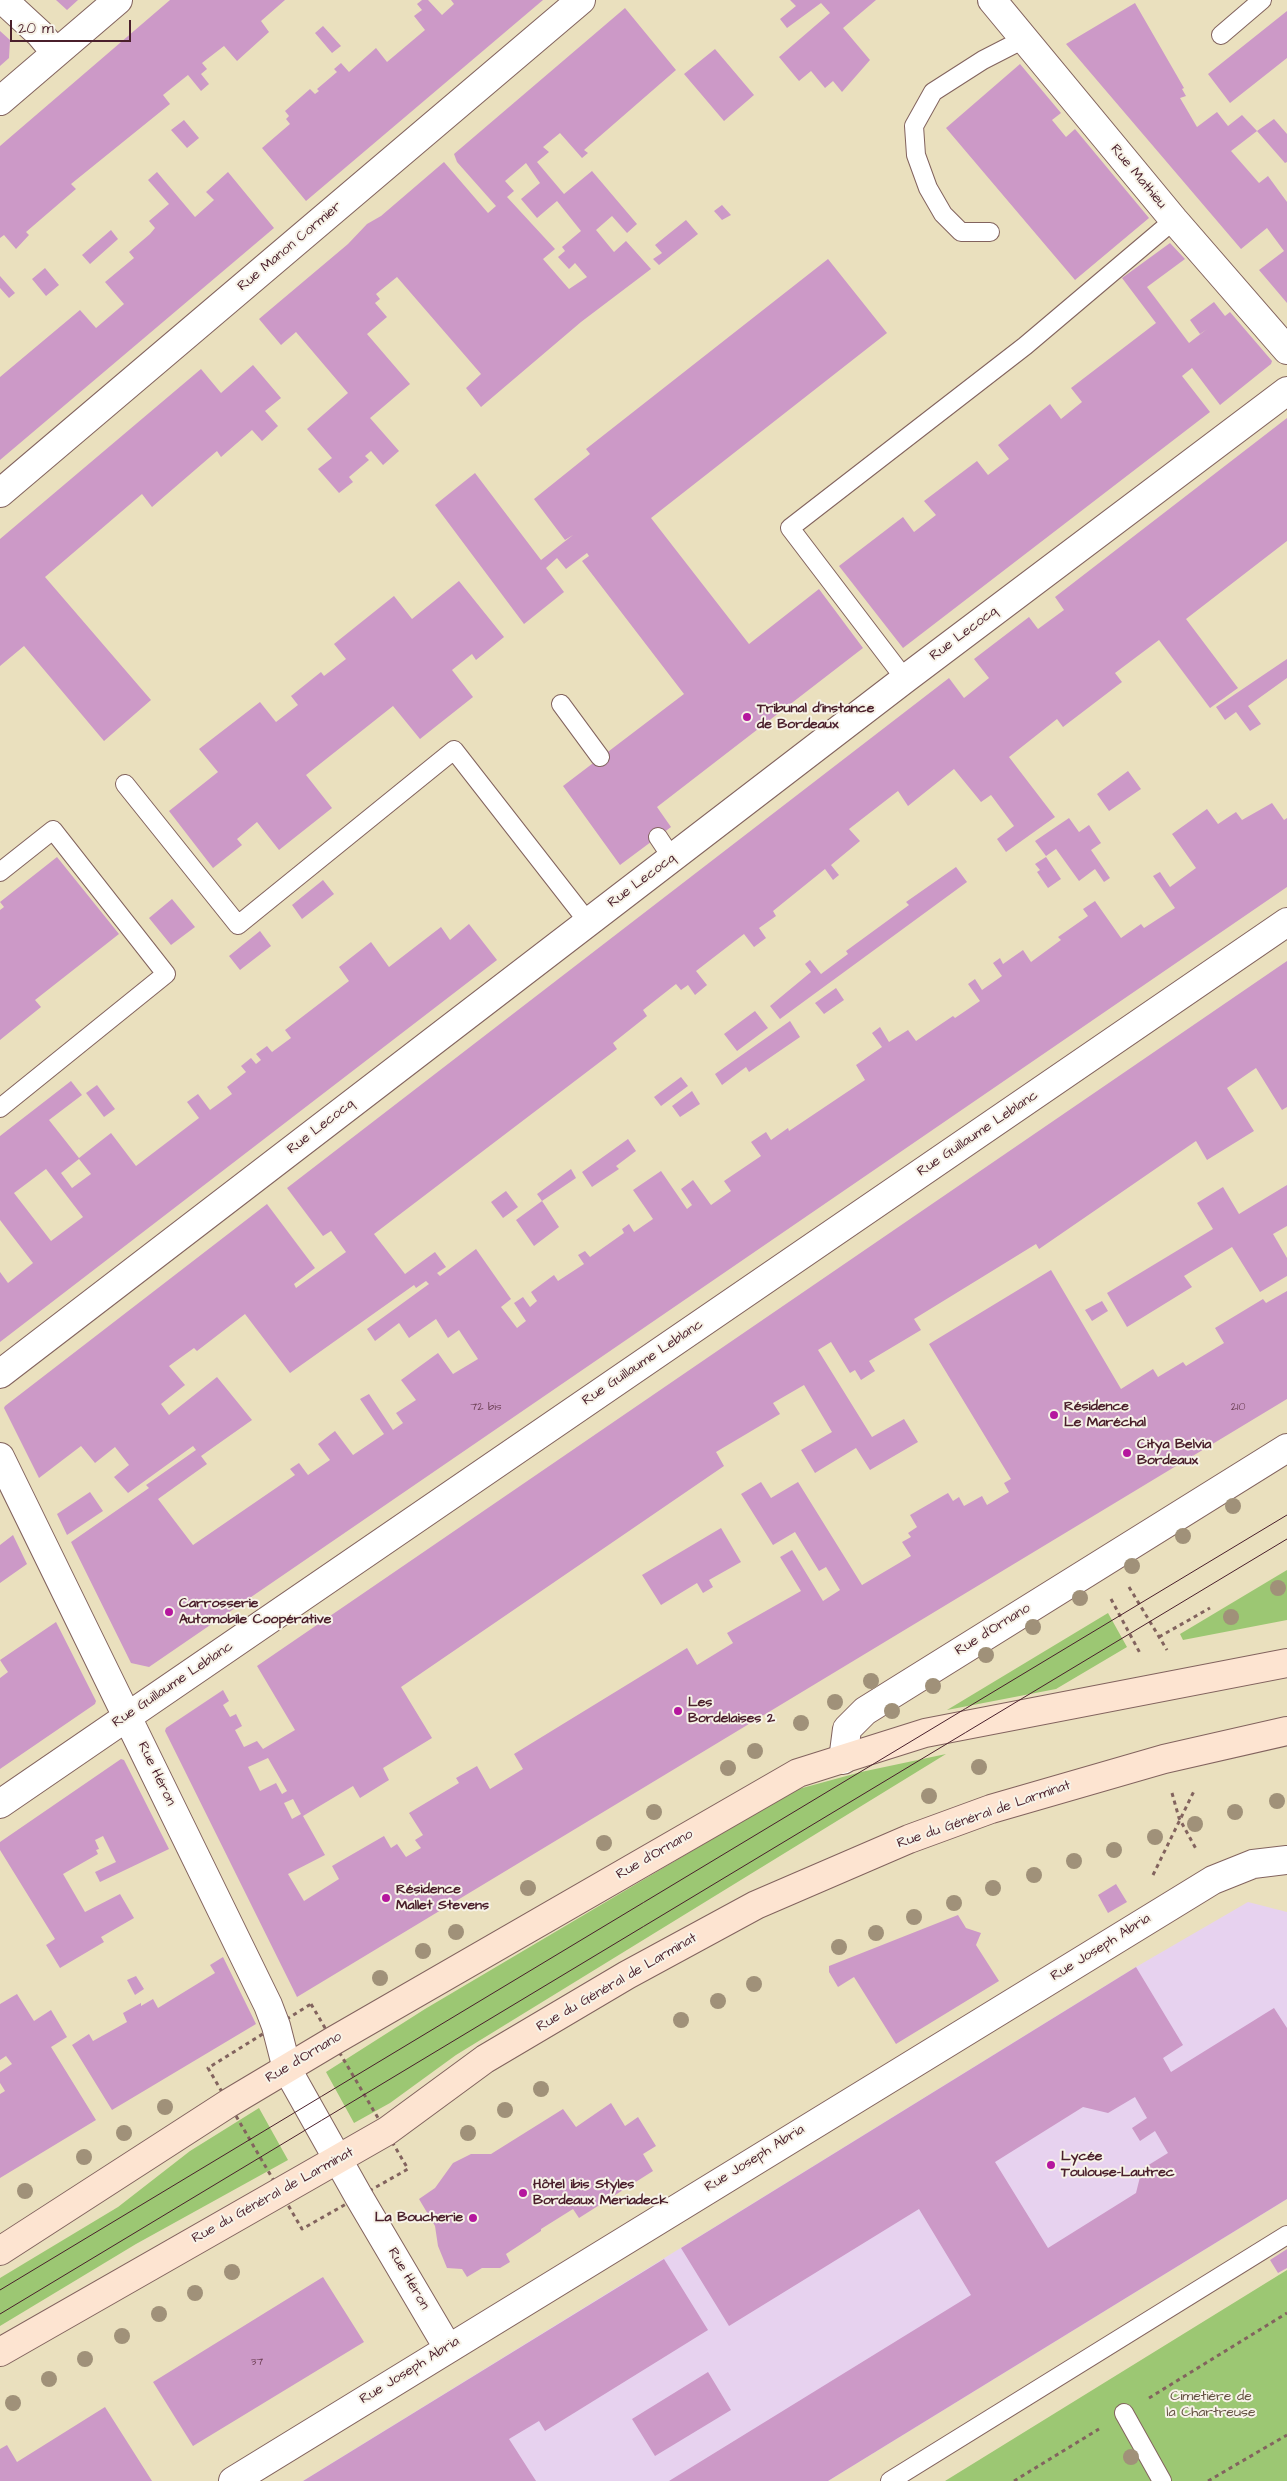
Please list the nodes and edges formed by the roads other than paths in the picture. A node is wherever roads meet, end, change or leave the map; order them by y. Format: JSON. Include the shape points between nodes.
{"nodes":[{"id":1,"x":3,"y":0,"type":"edge"},
{"id":2,"x":118,"y":0,"type":"edge"},
{"id":3,"x":581,"y":0,"type":"edge"},
{"id":4,"x":992,"y":0,"type":"edge"},
{"id":5,"x":1262,"y":0,"type":"edge"},
{"id":6,"x":1221,"y":35,"type":"dead end"},
{"id":7,"x":1024,"y":39,"type":"junction"},
{"id":8,"x":56,"y":53,"type":"junction"},
{"id":9,"x":0,"y":101,"type":"edge"},
{"id":10,"x":1174,"y":220,"type":"junction"},
{"id":11,"x":990,"y":232,"type":"dead end"},
{"id":12,"x":1287,"y":350,"type":"edge"},
{"id":13,"x":1287,"y":391,"type":"edge"},
{"id":14,"x":0,"y":493,"type":"edge"},
{"id":15,"x":904,"y":679,"type":"junction"},
{"id":16,"x":561,"y":704,"type":"dead end"},
{"id":17,"x":600,"y":757,"type":"dead end"},
{"id":18,"x":126,"y":784,"type":"dead end"},
{"id":19,"x":0,"y":872,"type":"edge"},
{"id":20,"x":588,"y":922,"type":"junction"},
{"id":21,"x":1287,"y":922,"type":"edge"},
{"id":22,"x":0,"y":1108,"type":"edge"},
{"id":23,"x":0,"y":1374,"type":"edge"},
{"id":24,"x":1287,"y":1448,"type":"edge"},
{"id":25,"x":0,"y":1457,"type":"edge"},
{"id":26,"x":1287,"y":1663,"type":"edge"},
{"id":27,"x":128,"y":1716,"type":"junction"},
{"id":28,"x":1287,"y":1731,"type":"edge"},
{"id":29,"x":843,"y":1760,"type":"junction"},
{"id":30,"x":0,"y":1804,"type":"edge"},
{"id":31,"x":1287,"y":1860,"type":"edge"},
{"id":32,"x":287,"y":2069,"type":"junction"},
{"id":33,"x":338,"y":2160,"type":"junction"},
{"id":34,"x":1287,"y":2235,"type":"edge"},
{"id":35,"x":0,"y":2251,"type":"edge"},
{"id":36,"x":448,"y":2348,"type":"junction"},
{"id":37,"x":0,"y":2352,"type":"edge"},
{"id":38,"x":1124,"y":2413,"type":"dead end"},
{"id":39,"x":233,"y":2481,"type":"edge"},
{"id":40,"x":890,"y":2481,"type":"edge"},
{"id":41,"x":1162,"y":2481,"type":"edge"}],
"edges":[{"from":1,"to":8,"type":"street"},
{"from":2,"to":8,"type":"street"},
{"from":3,"to":14,"type":"street","name":"Rue Manon Cormier"},
{"from":4,"to":7,"type":"street","name":"Rue Mathieu"},
{"from":5,"to":6,"type":"lane"},
{"from":7,"to":10,"type":"street","name":"Rue Mathieu"},
{"from":7,"to":11,"type":"lane","via":[[933,92],[914,126],[916,155],[928,188],[943,214],[960,232]]},
{"from":8,"to":9,"type":"street"},
{"from":10,"to":12,"type":"street","name":"Rue Mathieu"},
{"from":10,"to":15,"type":"lane","via":[[1025,346],[790,528]]},
{"from":13,"to":15,"type":"street","name":"Rue Lecocq"},
{"from":15,"to":20,"type":"street","name":"Rue Lecocq","via":[[665,848]]},
{"from":16,"to":17,"type":"lane"},
{"from":18,"to":20,"type":"lane","via":[[238,926],[454,750]]},
{"from":19,"to":22,"type":"lane","via":[[53,830],[166,974]]},
{"from":20,"to":23,"type":"street","name":"Rue Lecocq"},
{"from":21,"to":27,"type":"street","name":"Rue Guillaume Leblanc"},
{"from":24,"to":29,"type":"street","name":"Rue d'Ornano","via":[[865,1711],[848,1729]]},
{"from":25,"to":27,"type":"street","name":"Rue Héron"},
{"from":26,"to":29,"type":"main road","via":[[925,1733]]},
{"from":27,"to":30,"type":"street","name":"Rue Guillaume Leblanc"},
{"from":27,"to":32,"type":"street","name":"Rue Héron","via":[[268,2006]]},
{"from":28,"to":33,"type":"main road","name":"Rue du Général de Larminat","via":[[1164,1759],[991,1809],[909,1839],[756,1905],[626,1975],[485,2059],[387,2131]]},
{"from":29,"to":32,"type":"main road","name":"Rue d'Ornano","via":[[783,1782]]},
{"from":31,"to":36,"type":"street","name":"Rue Joseph Abria","via":[[1253,1864],[1213,1880]]},
{"from":32,"to":33,"type":"street","name":"Rue Héron"},
{"from":32,"to":35,"type":"main road","name":"Rue d'Ornano"},
{"from":33,"to":36,"type":"street","name":"Rue Héron"},
{"from":33,"to":37,"type":"main road","name":"Rue du Général de Larminat"},
{"from":34,"to":40,"type":"lane"},
{"from":36,"to":39,"type":"street","name":"Rue Joseph Abria"},
{"from":38,"to":41,"type":"lane"}]}
